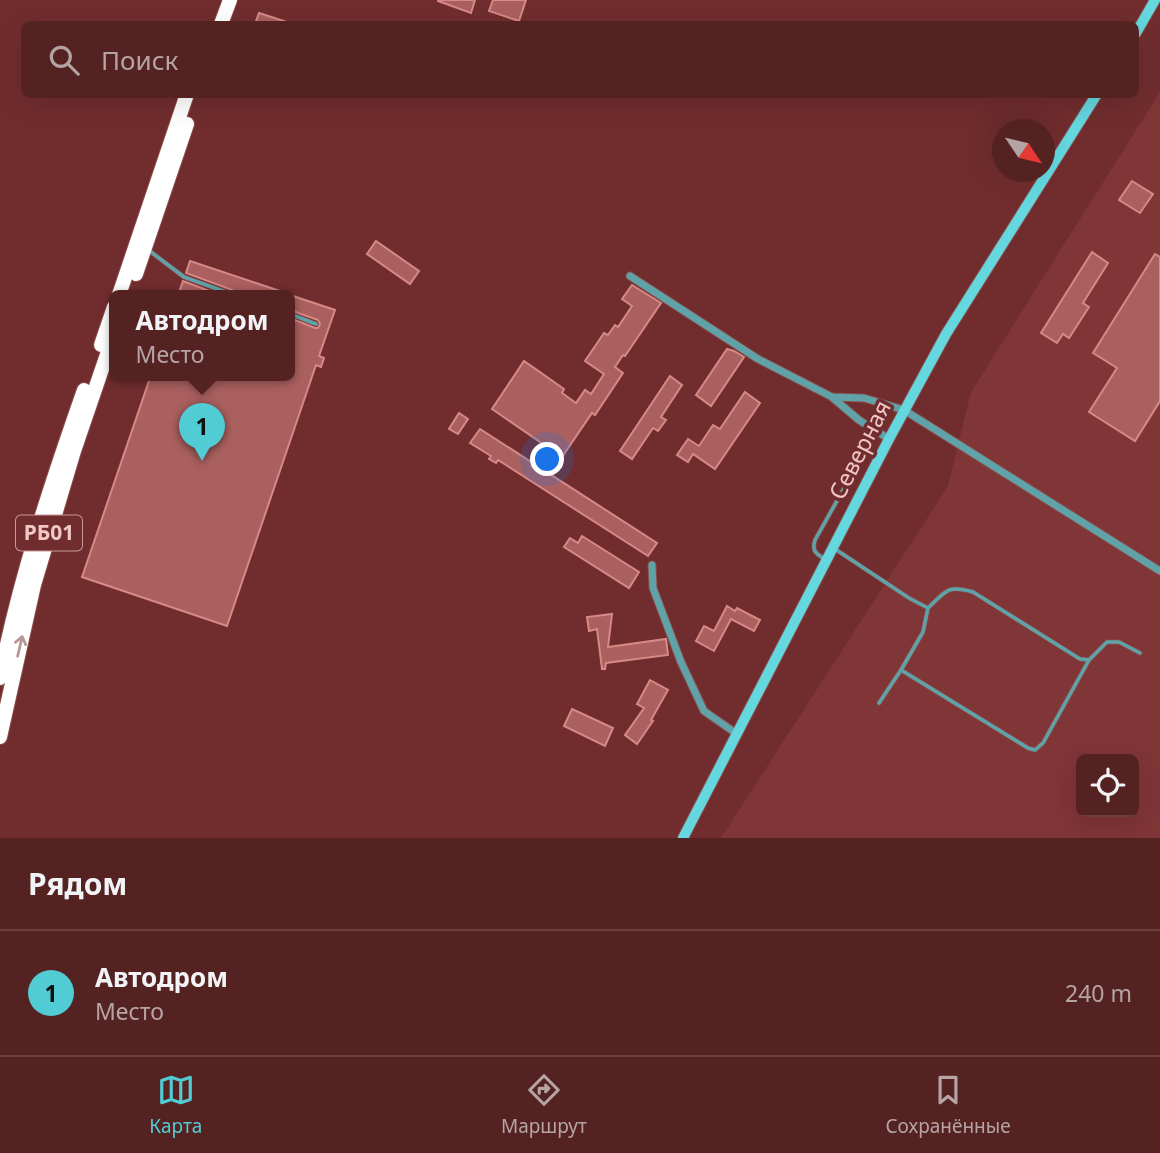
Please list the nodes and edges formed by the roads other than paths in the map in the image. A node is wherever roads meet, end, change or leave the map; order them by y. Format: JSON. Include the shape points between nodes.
{"nodes":[{"id":1,"x":220,"y":0,"type":"edge"},
{"id":2,"x":230,"y":0,"type":"edge"},
{"id":3,"x":1155,"y":0,"type":"edge"},
{"id":4,"x":213,"y":21,"type":"edge"},
{"id":5,"x":221,"y":21,"type":"edge"},
{"id":6,"x":1139,"y":28,"type":"edge"},
{"id":7,"x":186,"y":98,"type":"edge"},
{"id":8,"x":196,"y":98,"type":"edge"},
{"id":9,"x":1094,"y":98,"type":"edge"},
{"id":10,"x":141,"y":245,"type":"junction"},
{"id":11,"x":630,"y":276,"type":"dead end"},
{"id":12,"x":121,"y":290,"type":"edge"},
{"id":13,"x":130,"y":290,"type":"edge"},
{"id":14,"x":220,"y":290,"type":"edge"},
{"id":15,"x":295,"y":316,"type":"edge"},
{"id":16,"x":109,"y":321,"type":"edge"},
{"id":17,"x":317,"y":324,"type":"dead end"},
{"id":18,"x":109,"y":349,"type":"edge"},
{"id":19,"x":832,"y":397,"type":"junction"},
{"id":20,"x":904,"y":410,"type":"junction"},
{"id":21,"x":877,"y":431,"type":"junction"},
{"id":22,"x":888,"y":439,"type":"junction"},
{"id":23,"x":833,"y":548,"type":"junction"},
{"id":24,"x":827,"y":561,"type":"junction"},
{"id":25,"x":652,"y":565,"type":"dead end"},
{"id":26,"x":1160,"y":571,"type":"edge"},
{"id":27,"x":928,"y":608,"type":"junction"},
{"id":28,"x":1140,"y":653,"type":"dead end"},
{"id":29,"x":1089,"y":660,"type":"junction"},
{"id":30,"x":901,"y":670,"type":"junction"},
{"id":31,"x":0,"y":678,"type":"edge"},
{"id":32,"x":879,"y":703,"type":"dead end"},
{"id":33,"x":737,"y":734,"type":"junction"},
{"id":34,"x":0,"y":737,"type":"edge"},
{"id":35,"x":682,"y":838,"type":"edge"}],
"edges":[{"from":1,"to":4,"type":"highway"},
{"from":2,"to":5,"type":"highway"},
{"from":3,"to":6,"type":"main road"},
{"from":7,"to":10,"type":"highway"},
{"from":8,"to":10,"type":"highway"},
{"from":9,"to":20,"type":"main road","name":"Северная","via":[[946,334]]},
{"from":10,"to":12,"type":"highway"},
{"from":10,"to":13,"type":"highway"},
{"from":10,"to":14,"type":"lane","via":[[184,277]]},
{"from":11,"to":19,"type":"street","via":[[758,359]]},
{"from":15,"to":17,"type":"lane"},
{"from":16,"to":31,"type":"highway","number":"РБ01","via":[[39,525]]},
{"from":34,"to":18,"type":"highway","number":"РБ01","one_way":true,"via":[[38,572]]},
{"from":19,"to":20,"type":"street","via":[[864,398]]},
{"from":19,"to":21,"type":"street"},
{"from":20,"to":22,"type":"main road","name":"Северная"},
{"from":20,"to":26,"type":"street"},
{"from":21,"to":22,"type":"street"},
{"from":21,"to":24,"type":"lane","via":[[816,540],[815,552]]},
{"from":22,"to":23,"type":"main road","name":"Северная"},
{"from":23,"to":24,"type":"main road","name":"Северная"},
{"from":23,"to":27,"type":"lane"},
{"from":24,"to":33,"type":"main road","name":"Северная"},
{"from":25,"to":33,"type":"street","via":[[653,588],[704,711]]},
{"from":27,"to":29,"type":"lane","via":[[948,589],[973,592],[1080,659]]},
{"from":27,"to":30,"type":"lane","via":[[923,632]]},
{"from":28,"to":29,"type":"lane","via":[[1119,642],[1107,642]]},
{"from":29,"to":30,"type":"lane","via":[[1035,750]]},
{"from":30,"to":32,"type":"lane"},
{"from":33,"to":35,"type":"main road","name":"Северная"}]}
